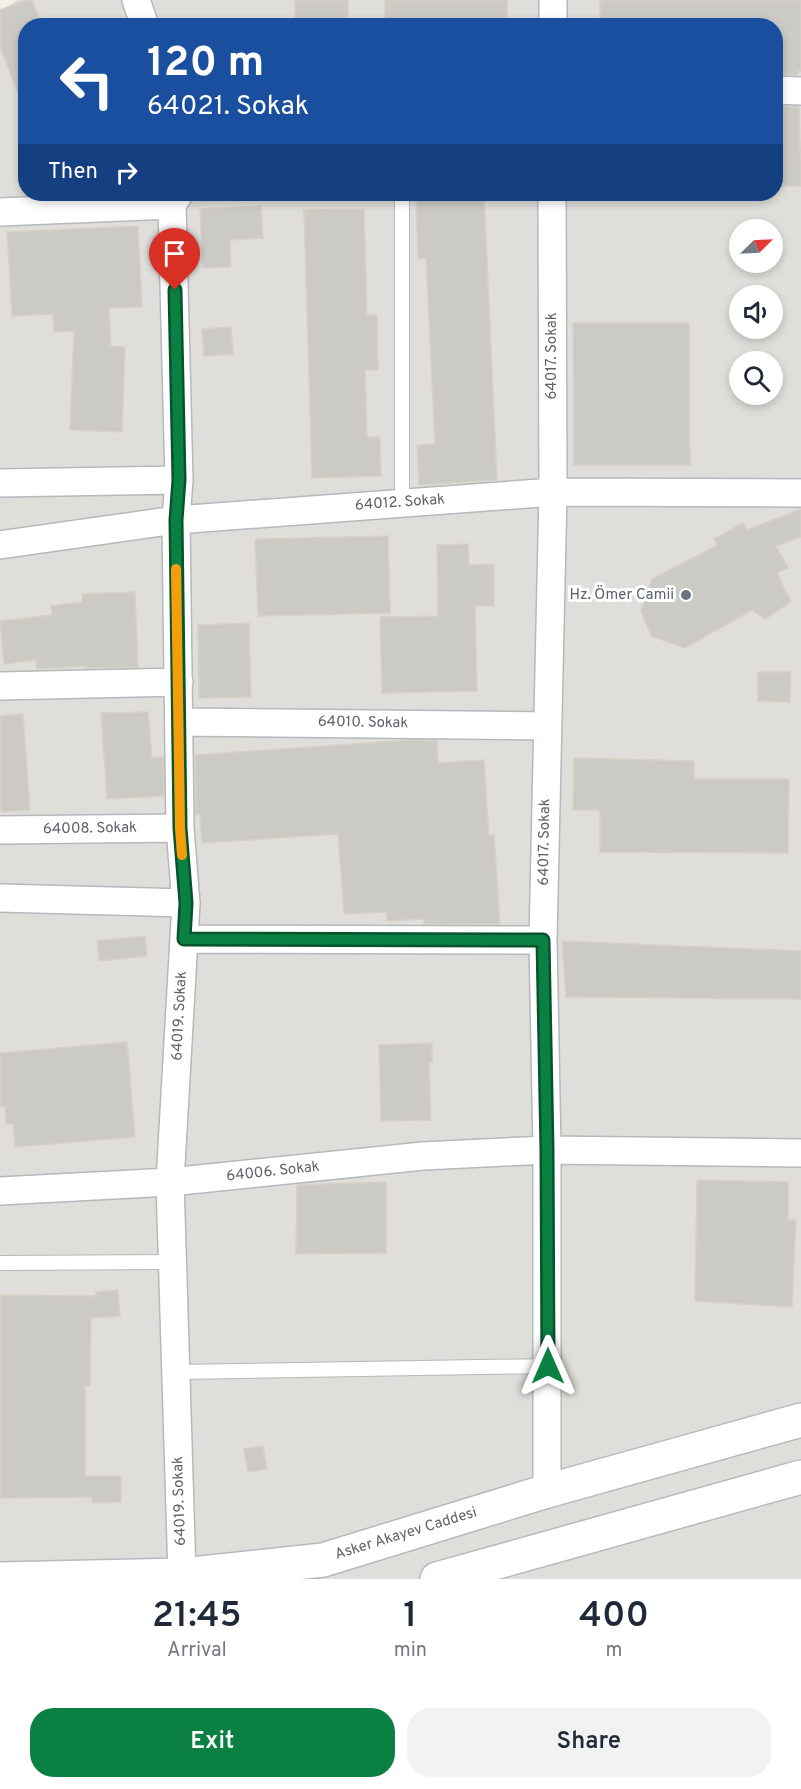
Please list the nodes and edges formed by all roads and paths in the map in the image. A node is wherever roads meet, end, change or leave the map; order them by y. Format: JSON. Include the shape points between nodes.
{"nodes":[{"id":1,"x":136,"y":0,"type":"edge"},
{"id":2,"x":553,"y":0,"type":"edge"},
{"id":3,"x":142,"y":18,"type":"edge"},
{"id":4,"x":553,"y":18,"type":"edge"},
{"id":5,"x":783,"y":90,"type":"edge"},
{"id":6,"x":801,"y":91,"type":"edge"},
{"id":7,"x":149,"y":201,"type":"edge"},
{"id":8,"x":176,"y":201,"type":"edge"},
{"id":9,"x":402,"y":201,"type":"edge"},
{"id":10,"x":552,"y":201,"type":"edge"},
{"id":11,"x":0,"y":212,"type":"edge"},
{"id":12,"x":179,"y":480,"type":"junction"},
{"id":13,"x":0,"y":483,"type":"edge"},
{"id":14,"x":553,"y":492,"type":"junction"},
{"id":15,"x":801,"y":493,"type":"edge"},
{"id":16,"x":402,"y":503,"type":"junction"},
{"id":17,"x":176,"y":520,"type":"junction"},
{"id":18,"x":0,"y":545,"type":"edge"},
{"id":19,"x":179,"y":682,"type":"junction"},
{"id":20,"x":0,"y":686,"type":"edge"},
{"id":21,"x":179,"y":722,"type":"junction"},
{"id":22,"x":547,"y":726,"type":"junction"},
{"id":23,"x":180,"y":828,"type":"junction"},
{"id":24,"x":0,"y":830,"type":"edge"},
{"id":25,"x":0,"y":898,"type":"edge"},
{"id":26,"x":186,"y":903,"type":"junction"},
{"id":27,"x":184,"y":939,"type":"junction"},
{"id":28,"x":543,"y":940,"type":"junction"},
{"id":29,"x":547,"y":1150,"type":"junction"},
{"id":30,"x":801,"y":1153,"type":"edge"},
{"id":31,"x":170,"y":1182,"type":"junction"},
{"id":32,"x":0,"y":1191,"type":"edge"},
{"id":33,"x":173,"y":1262,"type":"junction"},
{"id":34,"x":0,"y":1263,"type":"edge"},
{"id":35,"x":548,"y":1366,"type":"junction"},
{"id":36,"x":176,"y":1372,"type":"junction"},
{"id":37,"x":801,"y":1420,"type":"edge"},
{"id":38,"x":801,"y":1477,"type":"edge"},
{"id":39,"x":547,"y":1491,"type":"junction"},
{"id":40,"x":182,"y":1575,"type":"junction"},
{"id":41,"x":0,"y":1579,"type":"edge"},
{"id":42,"x":437,"y":1579,"type":"edge"}],
"edges":[{"from":1,"to":3,"type":"street"},
{"from":2,"to":4,"type":"street"},
{"from":5,"to":6,"type":"street"},
{"from":7,"to":11,"type":"street"},
{"from":8,"to":12,"type":"street","name":"64019. Sokak"},
{"from":9,"to":16,"type":"lane"},
{"from":10,"to":14,"type":"street","name":"64017. Sokak"},
{"from":12,"to":13,"type":"street"},
{"from":12,"to":17,"type":"street","name":"64019. Sokak"},
{"from":14,"to":15,"type":"street","name":"64012. Sokak"},
{"from":14,"to":16,"type":"street","name":"64012. Sokak"},
{"from":14,"to":22,"type":"street","name":"64017. Sokak"},
{"from":16,"to":17,"type":"street","name":"64012. Sokak"},
{"from":17,"to":18,"type":"street","name":"64012. Sokak"},
{"from":17,"to":19,"type":"street","name":"64019. Sokak"},
{"from":19,"to":20,"type":"street"},
{"from":19,"to":21,"type":"street","name":"64019. Sokak"},
{"from":21,"to":22,"type":"street","name":"64010. Sokak"},
{"from":21,"to":23,"type":"street","name":"64019. Sokak"},
{"from":22,"to":28,"type":"street","name":"64017. Sokak"},
{"from":23,"to":24,"type":"street","name":"64008. Sokak"},
{"from":23,"to":26,"type":"street","name":"64019. Sokak"},
{"from":25,"to":26,"type":"street"},
{"from":26,"to":27,"type":"street","name":"64019. Sokak"},
{"from":27,"to":28,"type":"street"},
{"from":27,"to":31,"type":"street","name":"64019. Sokak"},
{"from":28,"to":29,"type":"street","name":"64017. Sokak"},
{"from":29,"to":30,"type":"street","name":"64006. Sokak"},
{"from":29,"to":31,"type":"street","name":"64006. Sokak","via":[[423,1156]]},
{"from":29,"to":35,"type":"street","name":"64017. Sokak"},
{"from":31,"to":32,"type":"street","name":"64006. Sokak"},
{"from":31,"to":33,"type":"street","name":"64019. Sokak"},
{"from":33,"to":34,"type":"lane"},
{"from":33,"to":36,"type":"street","name":"64019. Sokak"},
{"from":35,"to":36,"type":"lane"},
{"from":35,"to":39,"type":"street","name":"64017. Sokak"},
{"from":36,"to":40,"type":"street","name":"64019. Sokak"},
{"from":37,"to":39,"type":"street","name":"Asker Akayev Caddesi"},
{"from":38,"to":42,"type":"street"},
{"from":39,"to":40,"type":"street","name":"Asker Akayev Caddesi","via":[[323,1560]]},
{"from":40,"to":41,"type":"street","name":"Asker Akayev Caddesi"}]}
